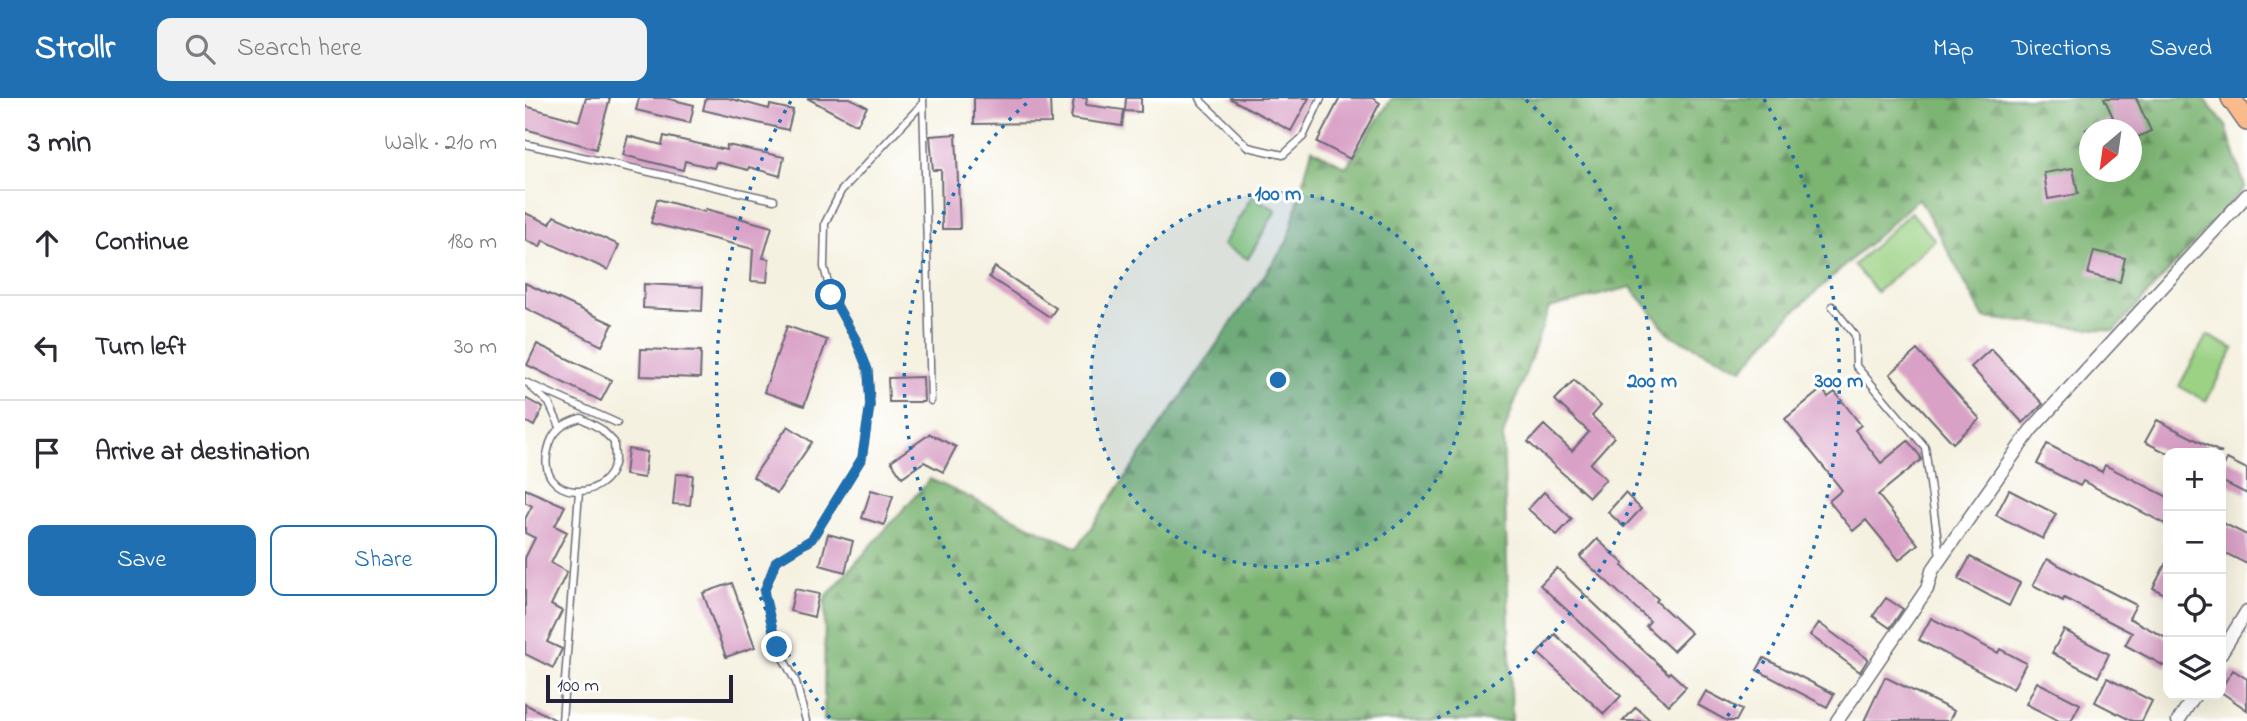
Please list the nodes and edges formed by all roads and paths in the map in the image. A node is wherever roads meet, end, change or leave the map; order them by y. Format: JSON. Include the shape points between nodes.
{"nodes":[{"id":1,"x":1200,"y":98,"type":"edge"},
{"id":2,"x":1321,"y":98,"type":"edge"},
{"id":3,"x":2231,"y":98,"type":"edge"},
{"id":4,"x":922,"y":101,"type":"edge"},
{"id":5,"x":2247,"y":121,"type":"edge"},
{"id":6,"x":525,"y":144,"type":"edge"},
{"id":7,"x":2247,"y":195,"type":"edge"},
{"id":8,"x":774,"y":200,"type":"dead end"},
{"id":9,"x":1832,"y":306,"type":"dead end"},
{"id":10,"x":526,"y":382,"type":"edge"},
{"id":11,"x":930,"y":401,"type":"dead end"},
{"id":12,"x":617,"y":423,"type":"dead end"},
{"id":13,"x":560,"y":427,"type":"junction"},
{"id":14,"x":579,"y":492,"type":"junction"},
{"id":15,"x":1941,"y":558,"type":"junction"},
{"id":16,"x":2247,"y":611,"type":"edge"},
{"id":17,"x":2226,"y":645,"type":"edge"},
{"id":18,"x":2192,"y":700,"type":"edge"},
{"id":19,"x":562,"y":721,"type":"edge"},
{"id":20,"x":806,"y":721,"type":"edge"},
{"id":21,"x":1837,"y":721,"type":"edge"},
{"id":22,"x":2178,"y":721,"type":"edge"}],
"edges":[{"from":1,"to":2,"type":"lane","via":[[1248,147],[1283,155],[1303,137]]},
{"from":3,"to":5,"type":"main road"},
{"from":4,"to":11,"type":"lane"},
{"from":4,"to":20,"type":"lane","via":[[841,191],[825,223],[828,286],[868,370],[870,405],[862,458],[812,539],[776,561],[764,592],[777,647],[796,682]]},
{"from":6,"to":8,"type":"lane"},
{"from":7,"to":15,"type":"street","via":[[2031,430]]},
{"from":9,"to":15,"type":"lane","via":[[1855,335],[1856,366],[1925,447]]},
{"from":10,"to":12,"type":"lane"},
{"from":10,"to":13,"type":"lane","via":[[549,403]]},
{"from":13,"to":14,"type":"lane","via":[[551,438],[547,467],[553,481],[565,490]]},
{"from":13,"to":14,"type":"lane","via":[[581,418],[614,442],[615,459],[609,475],[598,486]]},
{"from":14,"to":19,"type":"lane"},
{"from":15,"to":21,"type":"street","via":[[1927,589]]},
{"from":16,"to":17,"type":"street"},
{"from":18,"to":22,"type":"street"}]}
